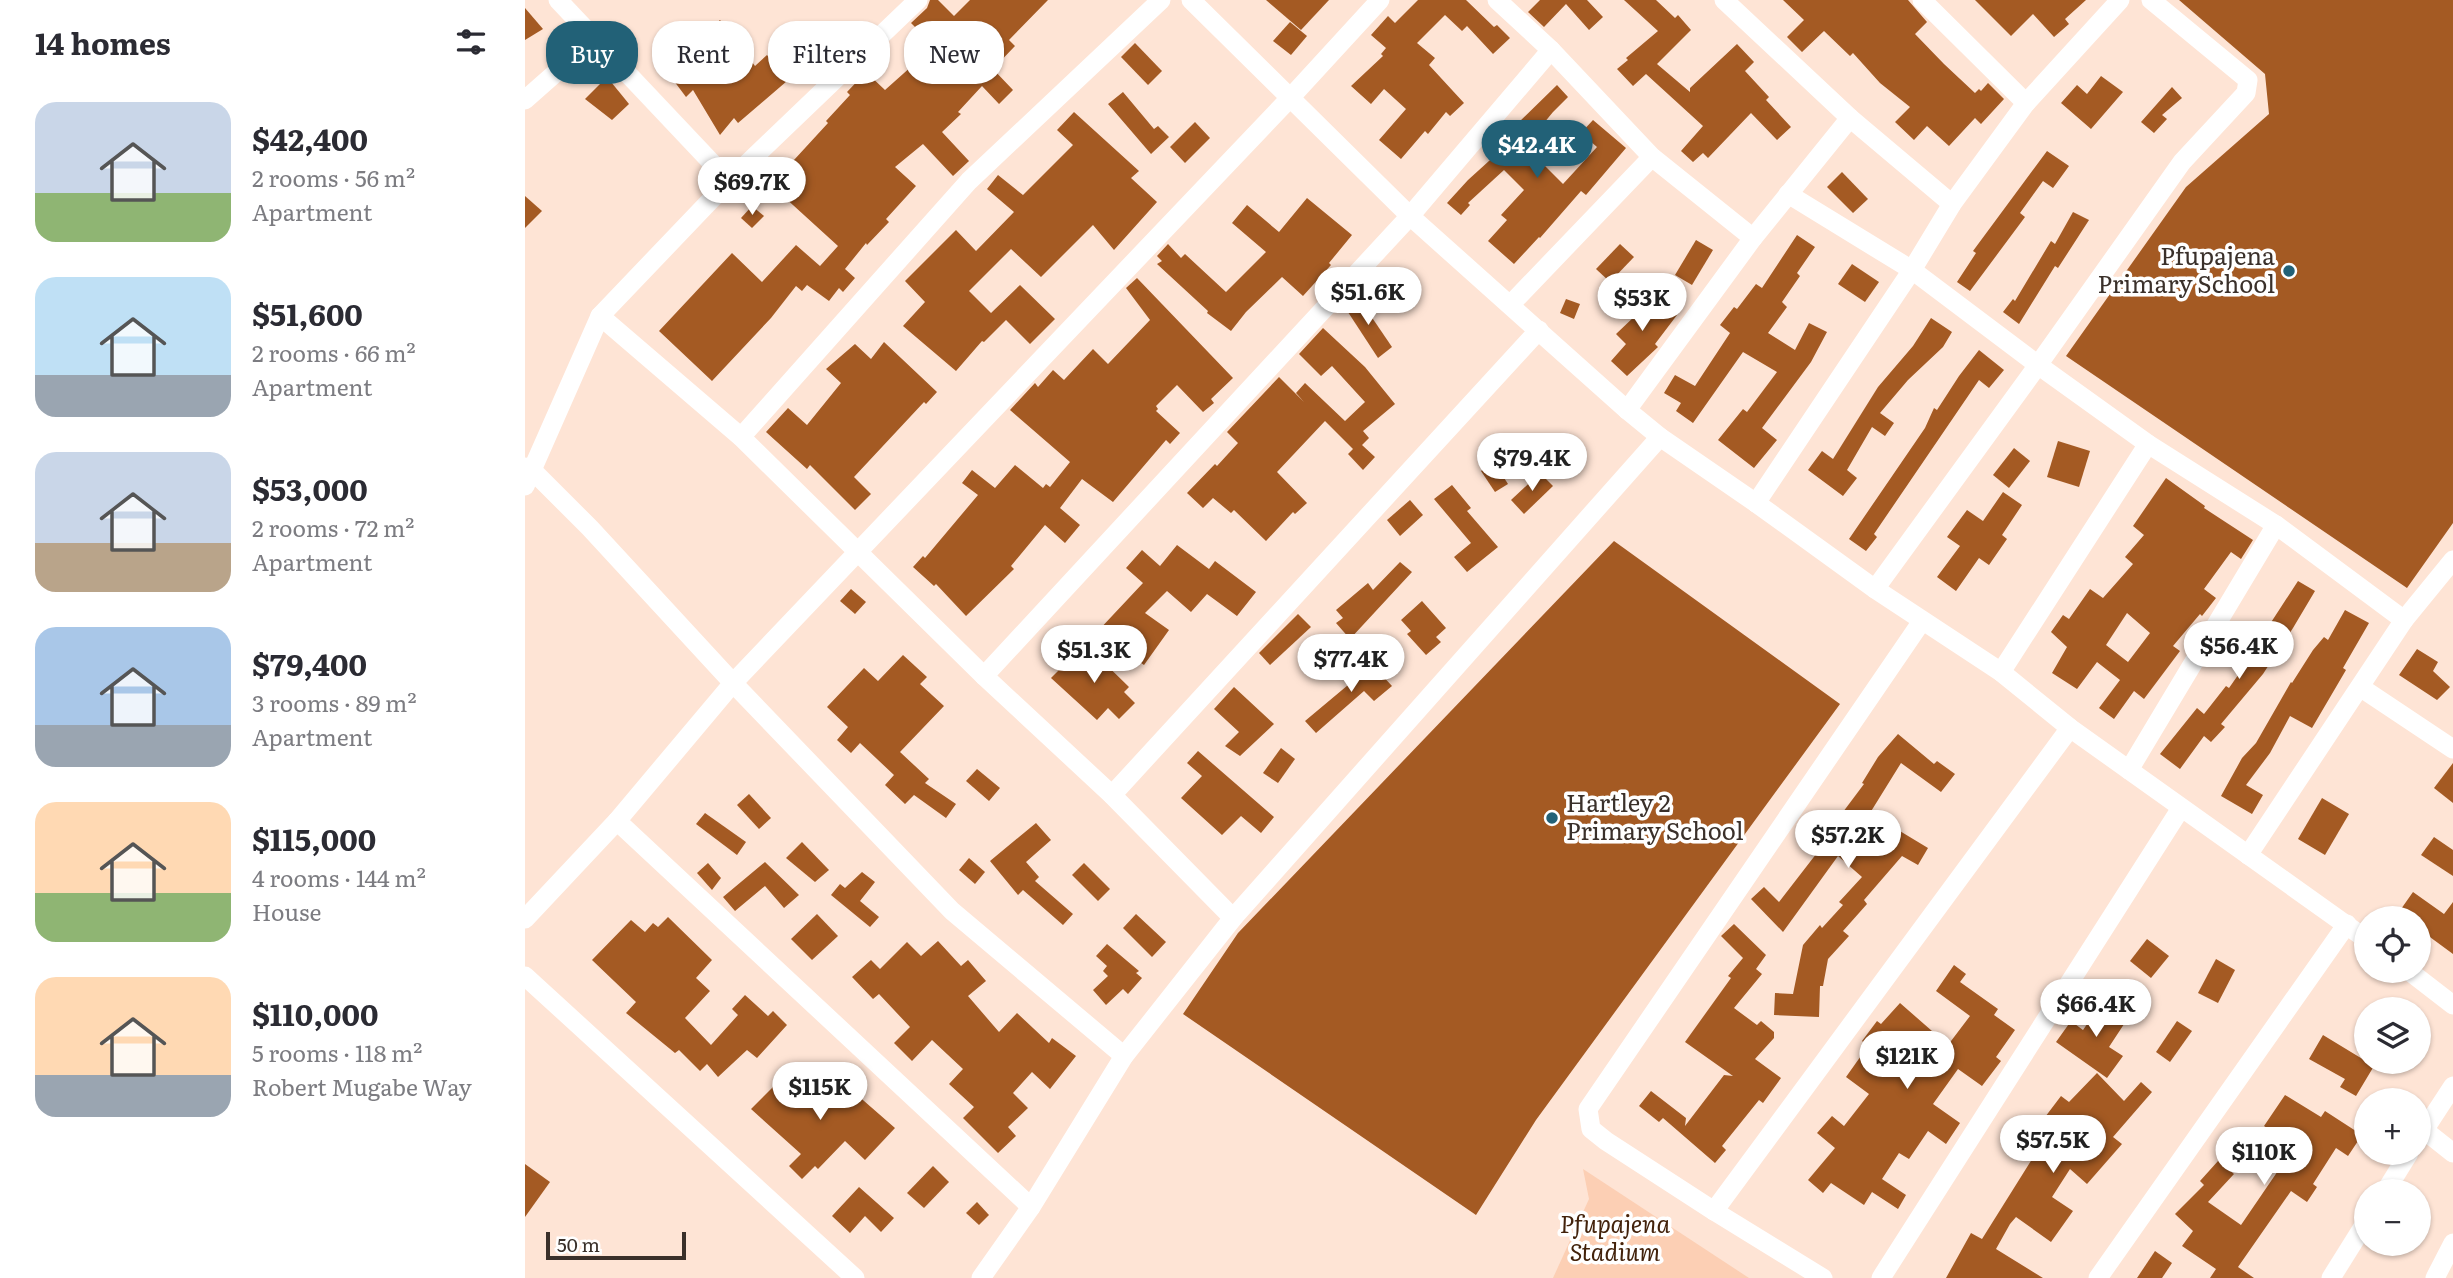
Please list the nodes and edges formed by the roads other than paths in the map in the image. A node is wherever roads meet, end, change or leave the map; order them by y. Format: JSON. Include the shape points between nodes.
{"nodes":[{"id":1,"x":558,"y":0,"type":"edge"},
{"id":2,"x":918,"y":0,"type":"edge"},
{"id":3,"x":1161,"y":0,"type":"edge"},
{"id":4,"x":1191,"y":0,"type":"edge"},
{"id":5,"x":1380,"y":0,"type":"edge"},
{"id":6,"x":1497,"y":0,"type":"edge"},
{"id":7,"x":1724,"y":0,"type":"edge"},
{"id":8,"x":1922,"y":0,"type":"edge"},
{"id":9,"x":2120,"y":0,"type":"edge"},
{"id":10,"x":2151,"y":0,"type":"edge"},
{"id":11,"x":577,"y":21,"type":"edge"},
{"id":12,"x":1551,"y":50,"type":"junction"},
{"id":13,"x":546,"y":81,"type":"edge"},
{"id":14,"x":637,"y":84,"type":"edge"},
{"id":15,"x":1291,"y":97,"type":"junction"},
{"id":16,"x":525,"y":100,"type":"edge"},
{"id":17,"x":2026,"y":103,"type":"junction"},
{"id":18,"x":1850,"y":118,"type":"junction"},
{"id":19,"x":1652,"y":157,"type":"junction"},
{"id":20,"x":729,"y":181,"type":"junction"},
{"id":21,"x":1788,"y":194,"type":"junction"},
{"id":22,"x":1952,"y":204,"type":"junction"},
{"id":23,"x":1411,"y":216,"type":"junction"},
{"id":24,"x":1753,"y":238,"type":"junction"},
{"id":25,"x":1912,"y":270,"type":"junction"},
{"id":26,"x":1510,"y":305,"type":"junction"},
{"id":27,"x":600,"y":316,"type":"junction"},
{"id":28,"x":1539,"y":330,"type":"junction"},
{"id":29,"x":2038,"y":365,"type":"junction"},
{"id":30,"x":1627,"y":410,"type":"junction"},
{"id":31,"x":741,"y":437,"type":"junction"},
{"id":32,"x":1660,"y":437,"type":"junction"},
{"id":33,"x":2148,"y":444,"type":"junction"},
{"id":34,"x":527,"y":475,"type":"edge"},
{"id":35,"x":1756,"y":503,"type":"junction"},
{"id":36,"x":2276,"y":525,"type":"junction"},
{"id":37,"x":856,"y":552,"type":"junction"},
{"id":38,"x":2452,"y":563,"type":"edge"},
{"id":39,"x":1875,"y":589,"type":"junction"},
{"id":40,"x":2404,"y":620,"type":"junction"},
{"id":41,"x":1922,"y":621,"type":"junction"},
{"id":42,"x":2001,"y":672,"type":"junction"},
{"id":43,"x":983,"y":676,"type":"junction"},
{"id":44,"x":733,"y":682,"type":"junction"},
{"id":45,"x":2360,"y":687,"type":"junction"},
{"id":46,"x":2070,"y":728,"type":"junction"},
{"id":47,"x":2453,"y":749,"type":"edge"},
{"id":48,"x":2129,"y":770,"type":"junction"},
{"id":49,"x":1112,"y":795,"type":"junction"},
{"id":50,"x":2181,"y":808,"type":"junction"},
{"id":51,"x":617,"y":821,"type":"junction"},
{"id":52,"x":2248,"y":855,"type":"junction"},
{"id":53,"x":1233,"y":918,"type":"junction"},
{"id":54,"x":525,"y":919,"type":"edge"},
{"id":55,"x":2347,"y":924,"type":"junction"},
{"id":56,"x":2354,"y":930,"type":"edge"},
{"id":57,"x":525,"y":976,"type":"edge"},
{"id":58,"x":2425,"y":983,"type":"edge"},
{"id":59,"x":2453,"y":1005,"type":"edge"},
{"id":60,"x":1124,"y":1056,"type":"junction"},
{"id":61,"x":2453,"y":1086,"type":"edge"},
{"id":62,"x":2431,"y":1119,"type":"edge"},
{"id":63,"x":2431,"y":1140,"type":"edge"},
{"id":64,"x":2453,"y":1153,"type":"edge"},
{"id":65,"x":1031,"y":1207,"type":"junction"},
{"id":66,"x":1714,"y":1211,"type":"junction"},
{"id":67,"x":2354,"y":1241,"type":"edge"},
{"id":68,"x":2453,"y":1243,"type":"edge"},
{"id":69,"x":855,"y":1278,"type":"edge"},
{"id":70,"x":981,"y":1278,"type":"edge"},
{"id":71,"x":1823,"y":1278,"type":"edge"},
{"id":72,"x":1881,"y":1278,"type":"edge"},
{"id":73,"x":2098,"y":1278,"type":"edge"},
{"id":74,"x":2331,"y":1278,"type":"edge"},
{"id":75,"x":2435,"y":1278,"type":"edge"}],
"edges":[{"from":1,"to":11,"type":"street"},
{"from":2,"to":20,"type":"street"},
{"from":3,"to":31,"type":"street","via":[[969,181]]},
{"from":4,"to":15,"type":"street"},
{"from":5,"to":15,"type":"street"},
{"from":6,"to":12,"type":"street"},
{"from":7,"to":18,"type":"street"},
{"from":8,"to":17,"type":"street"},
{"from":9,"to":17,"type":"street"},
{"from":10,"to":29,"type":"street","via":[[2248,80],[2246,93],[2182,162]]},
{"from":12,"to":19,"type":"street"},
{"from":12,"to":23,"type":"street"},
{"from":13,"to":16,"type":"street"},
{"from":14,"to":20,"type":"street"},
{"from":15,"to":23,"type":"street"},
{"from":15,"to":37,"type":"street"},
{"from":17,"to":22,"type":"street"},
{"from":18,"to":21,"type":"street"},
{"from":18,"to":22,"type":"street"},
{"from":19,"to":24,"type":"street"},
{"from":19,"to":26,"type":"street"},
{"from":20,"to":27,"type":"street"},
{"from":21,"to":24,"type":"street"},
{"from":21,"to":25,"type":"street"},
{"from":22,"to":25,"type":"street"},
{"from":23,"to":26,"type":"street"},
{"from":23,"to":43,"type":"street"},
{"from":24,"to":30,"type":"street"},
{"from":25,"to":29,"type":"street"},
{"from":25,"to":35,"type":"street"},
{"from":26,"to":28,"type":"street"},
{"from":27,"to":31,"type":"street"},
{"from":27,"to":34,"type":"street"},
{"from":28,"to":30,"type":"street"},
{"from":28,"to":49,"type":"street"},
{"from":29,"to":33,"type":"street"},
{"from":29,"to":39,"type":"street"},
{"from":30,"to":32,"type":"street"},
{"from":31,"to":37,"type":"street"},
{"from":32,"to":35,"type":"street"},
{"from":32,"to":53,"type":"street"},
{"from":33,"to":36,"type":"street"},
{"from":33,"to":42,"type":"street"},
{"from":34,"to":44,"type":"street","via":[[590,528]]},
{"from":35,"to":39,"type":"street"},
{"from":36,"to":40,"type":"street"},
{"from":36,"to":48,"type":"street"},
{"from":37,"to":43,"type":"street"},
{"from":37,"to":44,"type":"street"},
{"from":38,"to":40,"type":"street"},
{"from":39,"to":41,"type":"street"},
{"from":40,"to":45,"type":"street"},
{"from":41,"to":42,"type":"street"},
{"from":41,"to":66,"type":"street","via":[[1588,1109],[1591,1129]]},
{"from":42,"to":46,"type":"street"},
{"from":43,"to":49,"type":"street"},
{"from":44,"to":51,"type":"street"},
{"from":44,"to":60,"type":"street","via":[[952,911]]},
{"from":45,"to":47,"type":"street"},
{"from":45,"to":52,"type":"street"},
{"from":46,"to":48,"type":"street"},
{"from":46,"to":66,"type":"street"},
{"from":48,"to":50,"type":"street"},
{"from":49,"to":53,"type":"street"},
{"from":50,"to":52,"type":"street"},
{"from":50,"to":72,"type":"street"},
{"from":51,"to":54,"type":"street"},
{"from":51,"to":65,"type":"street"},
{"from":52,"to":55,"type":"street"},
{"from":53,"to":60,"type":"street"},
{"from":55,"to":56,"type":"street"},
{"from":55,"to":73,"type":"street"},
{"from":57,"to":69,"type":"street"},
{"from":58,"to":59,"type":"street"},
{"from":60,"to":65,"type":"street"},
{"from":61,"to":62,"type":"street"},
{"from":63,"to":64,"type":"street"},
{"from":65,"to":70,"type":"street"},
{"from":66,"to":71,"type":"street"},
{"from":67,"to":74,"type":"street"},
{"from":68,"to":75,"type":"street"}]}
